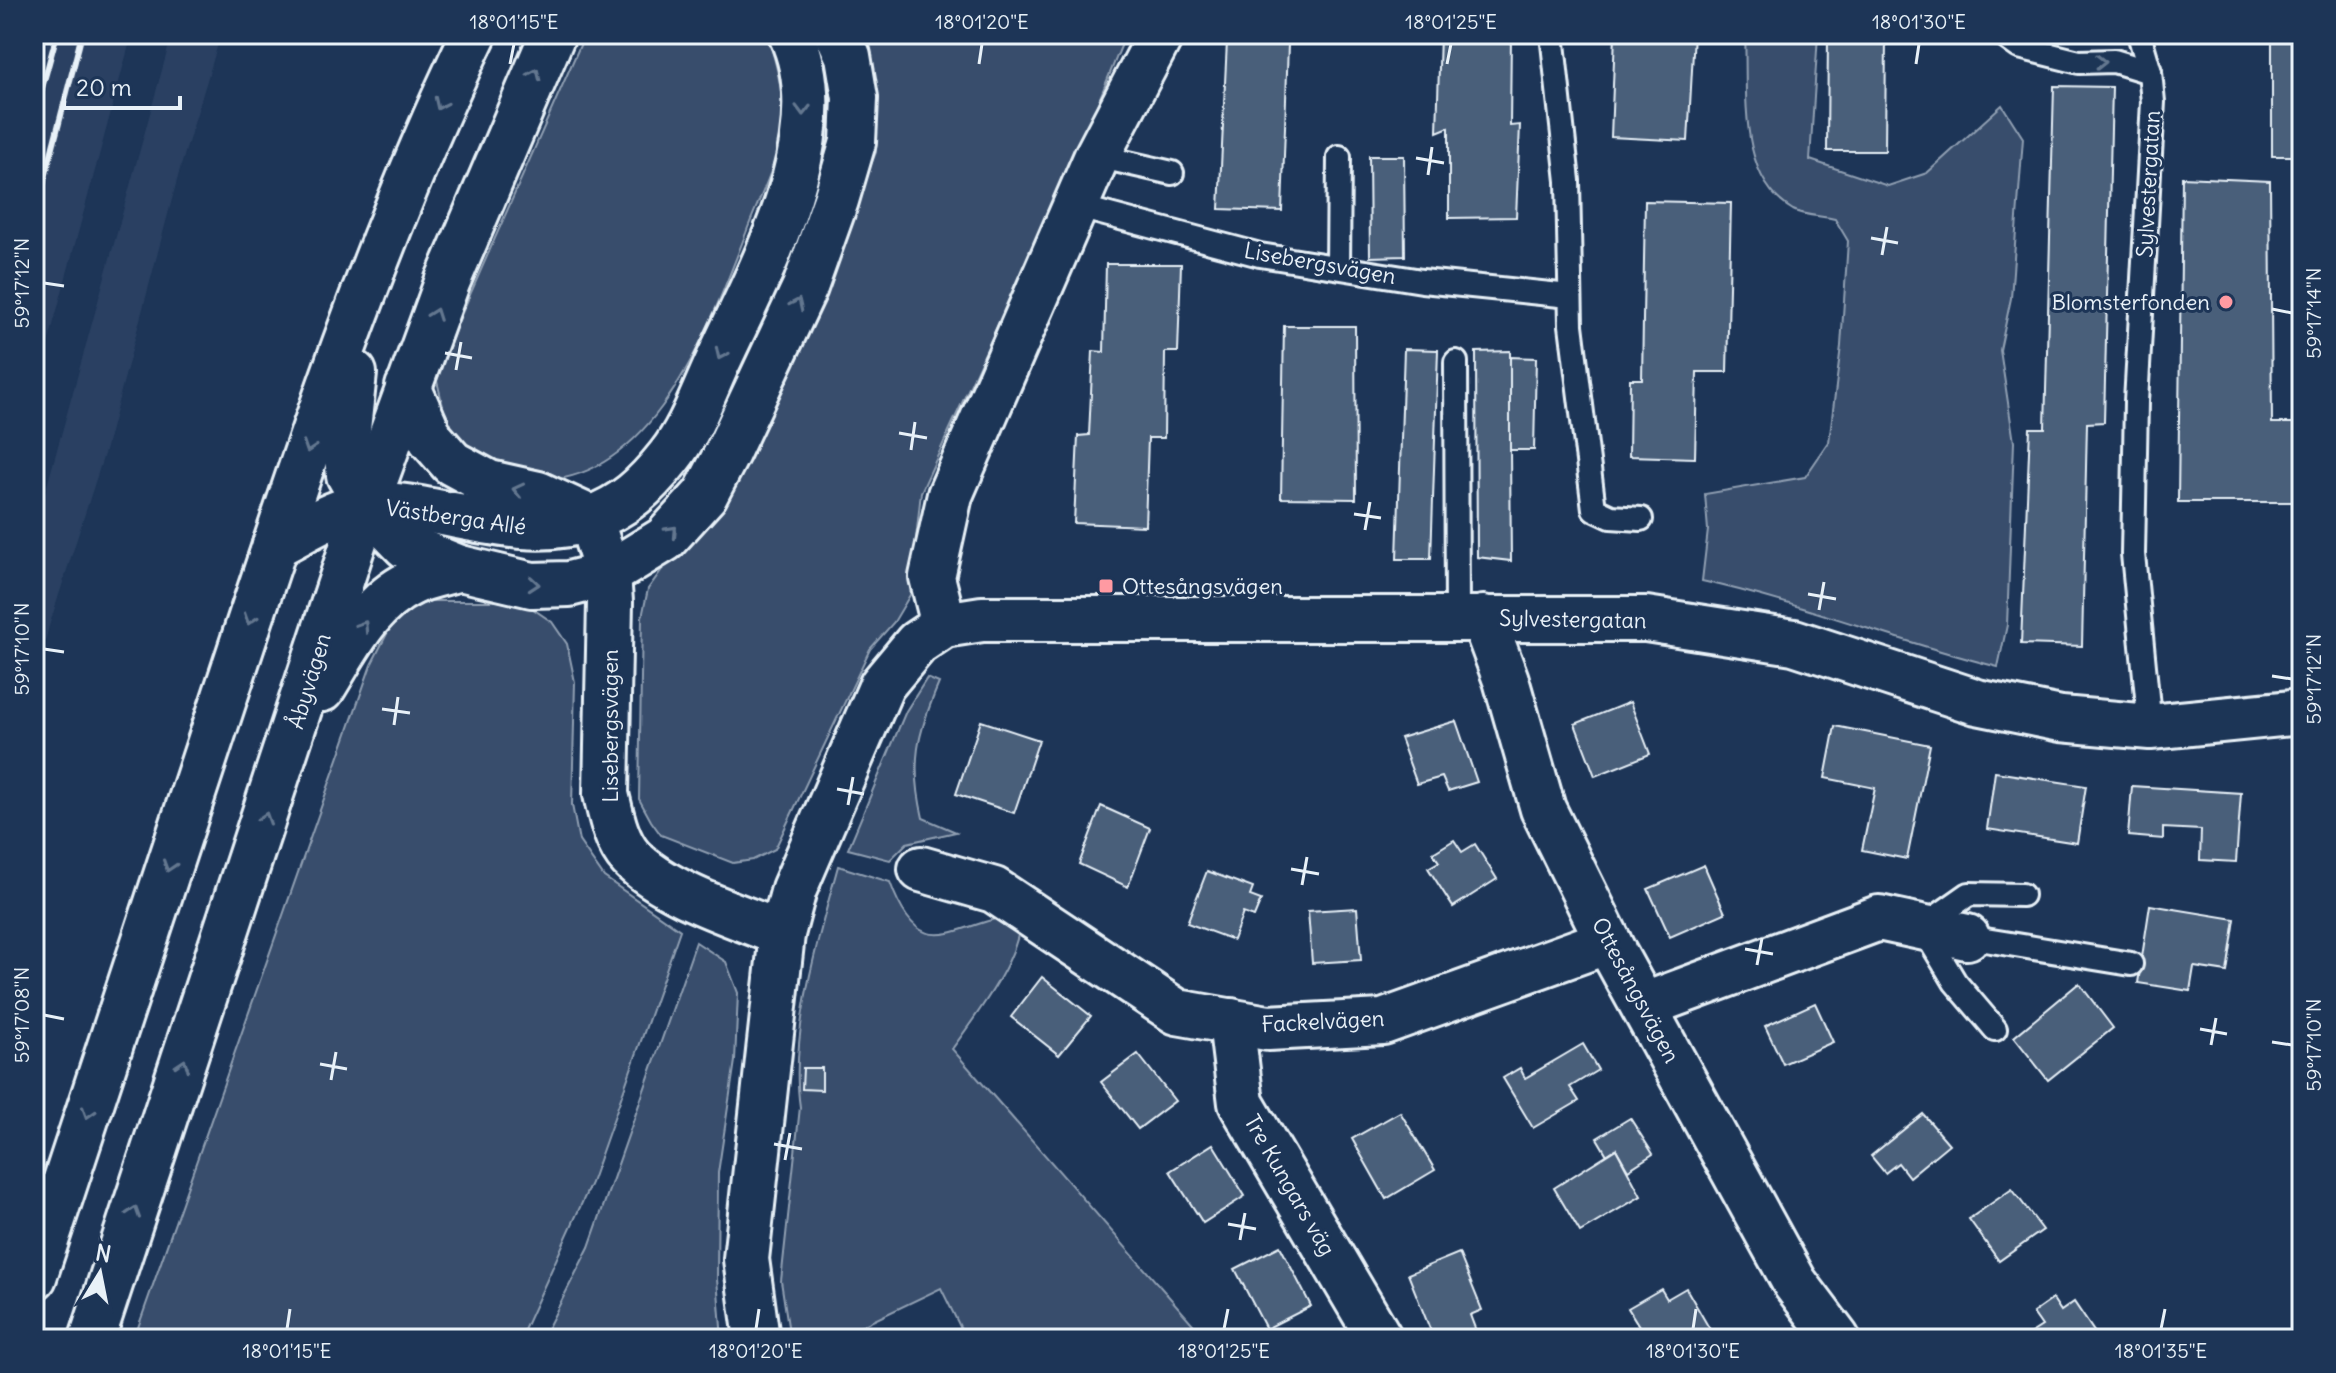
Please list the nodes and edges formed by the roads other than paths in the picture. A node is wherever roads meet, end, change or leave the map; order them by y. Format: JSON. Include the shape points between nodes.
{"nodes":[{"id":1,"x":474,"y":34,"type":"edge"},
{"id":2,"x":553,"y":34,"type":"edge"},
{"id":3,"x":791,"y":34,"type":"edge"},
{"id":4,"x":838,"y":34,"type":"edge"},
{"id":5,"x":1161,"y":34,"type":"edge"},
{"id":6,"x":1552,"y":34,"type":"edge"},
{"id":7,"x":2001,"y":34,"type":"edge"},
{"id":8,"x":2139,"y":34,"type":"edge"},
{"id":9,"x":2150,"y":72,"type":"junction"},
{"id":10,"x":1097,"y":156,"type":"junction"},
{"id":11,"x":1339,"y":157,"type":"dead end"},
{"id":12,"x":1172,"y":173,"type":"dead end"},
{"id":13,"x":1075,"y":206,"type":"junction"},
{"id":14,"x":1338,"y":267,"type":"junction"},
{"id":15,"x":363,"y":294,"type":"junction"},
{"id":16,"x":1570,"y":296,"type":"junction"},
{"id":17,"x":1456,"y":362,"type":"dead end"},
{"id":18,"x":408,"y":387,"type":"junction"},
{"id":19,"x":366,"y":505,"type":"junction"},
{"id":20,"x":590,"y":518,"type":"junction"},
{"id":21,"x":1641,"y":519,"type":"dead end"},
{"id":22,"x":275,"y":545,"type":"junction"},
{"id":23,"x":460,"y":568,"type":"junction"},
{"id":24,"x":608,"y":574,"type":"junction"},
{"id":25,"x":1470,"y":618,"type":"junction"},
{"id":26,"x":963,"y":622,"type":"junction"},
{"id":27,"x":2302,"y":712,"type":"edge"},
{"id":28,"x":2150,"y":727,"type":"junction"},
{"id":29,"x":291,"y":739,"type":"junction"},
{"id":30,"x":921,"y":869,"type":"dead end"},
{"id":31,"x":2022,"y":895,"type":"dead end"},
{"id":32,"x":1922,"y":927,"type":"junction"},
{"id":33,"x":782,"y":934,"type":"junction"},
{"id":34,"x":1967,"y":937,"type":"joint"},
{"id":35,"x":1608,"y":941,"type":"junction"},
{"id":36,"x":2131,"y":964,"type":"dead end"},
{"id":37,"x":1645,"y":1005,"type":"junction"},
{"id":38,"x":1231,"y":1021,"type":"junction"},
{"id":39,"x":1995,"y":1029,"type":"dead end"},
{"id":40,"x":34,"y":1277,"type":"edge"},
{"id":41,"x":92,"y":1339,"type":"edge"},
{"id":42,"x":757,"y":1339,"type":"edge"},
{"id":43,"x":1380,"y":1339,"type":"edge"},
{"id":44,"x":1837,"y":1339,"type":"edge"}],
"edges":[{"from":1,"to":15,"type":"street","one_way":true,"via":[[435,115]]},
{"from":18,"to":2,"type":"street","name":"Åbyvägen","one_way":true},
{"from":3,"to":20,"type":"street","name":"Västberga Allé","one_way":true,"via":[[803,85],[803,136],[773,241],[672,454],[639,492]]},
{"from":24,"to":4,"type":"street","name":"Västberga Allé","one_way":true,"via":[[665,539],[705,495],[805,287],[853,142],[855,98],[848,56]]},
{"from":5,"to":10,"type":"street"},
{"from":6,"to":16,"type":"lane","via":[[1568,181]]},
{"from":7,"to":9,"type":"lane","one_way":true,"via":[[2019,47],[2079,62],[2114,61]]},
{"from":8,"to":9,"type":"lane","name":"Sylvestergatan"},
{"from":9,"to":28,"type":"lane","name":"Sylvestergatan","via":[[2153,102],[2133,554]]},
{"from":10,"to":12,"type":"lane"},
{"from":10,"to":13,"type":"street"},
{"from":11,"to":14,"type":"lane"},
{"from":13,"to":14,"type":"lane","name":"Lisebergsvägen","via":[[1260,255]]},
{"from":13,"to":26,"type":"street","via":[[950,495],[932,577]]},
{"from":14,"to":16,"type":"lane","name":"Lisebergsvägen"},
{"from":15,"to":19,"type":"street","via":[[346,448],[349,475]]},
{"from":15,"to":22,"type":"street","one_way":true},
{"from":16,"to":21,"type":"lane","via":[[1594,509],[1611,517]]},
{"from":17,"to":25,"type":"lane"},
{"from":18,"to":19,"type":"street","name":"Åbyvägen"},
{"from":20,"to":18,"type":"street","one_way":true,"via":[[538,494],[489,483],[452,463],[431,439]]},
{"from":19,"to":20,"type":"street","name":"Västberga Allé","via":[[436,509],[530,528],[562,527]]},
{"from":19,"to":22,"type":"street"},
{"from":19,"to":23,"type":"street","name":"Västberga Allé","via":[[406,546]]},
{"from":19,"to":29,"type":"street","name":"Åbyvägen"},
{"from":20,"to":24,"type":"street","name":"Lisebergsvägen"},
{"from":22,"to":40,"type":"street","one_way":true},
{"from":23,"to":24,"type":"street","name":"Västberga Allé","one_way":true,"via":[[532,585],[569,584]]},
{"from":29,"to":23,"type":"street","one_way":true,"via":[[370,614],[411,582]]},
{"from":24,"to":33,"type":"street","name":"Lisebergsvägen","via":[[606,794],[614,828],[630,857],[660,878]]},
{"from":25,"to":26,"type":"street","name":"Sylvestergatan"},
{"from":25,"to":28,"type":"street","name":"Sylvestergatan","via":[[1646,619],[1717,627],[1794,642],[1977,702],[2061,719]]},
{"from":25,"to":35,"type":"street","name":"Ottesångsvägen","via":[[1506,680],[1543,809]]},
{"from":26,"to":33,"type":"street","via":[[917,643],[882,685],[806,860]]},
{"from":27,"to":28,"type":"street","name":"Sylvestergatan"},
{"from":41,"to":29,"type":"street","name":"Åbyvägen","one_way":true},
{"from":30,"to":38,"type":"street","name":"Fackelvägen","via":[[994,890],[1177,1012]]},
{"from":31,"to":32,"type":"lane","via":[[1969,894]]},
{"from":32,"to":34,"type":"street"},
{"from":32,"to":37,"type":"street","via":[[1879,918]]},
{"from":32,"to":39,"type":"lane","via":[[1955,982]]},
{"from":33,"to":42,"type":"street","via":[[746,1259]]},
{"from":34,"to":36,"type":"lane"},
{"from":35,"to":37,"type":"street","name":"Ottesångsvägen"},
{"from":35,"to":38,"type":"street","name":"Fackelvägen","via":[[1383,1022],[1268,1028]]},
{"from":37,"to":44,"type":"street","name":"Ottesångsvägen","via":[[1795,1283]]},
{"from":38,"to":43,"type":"street","name":"Tre Kungars väg","via":[[1241,1103]]}]}
